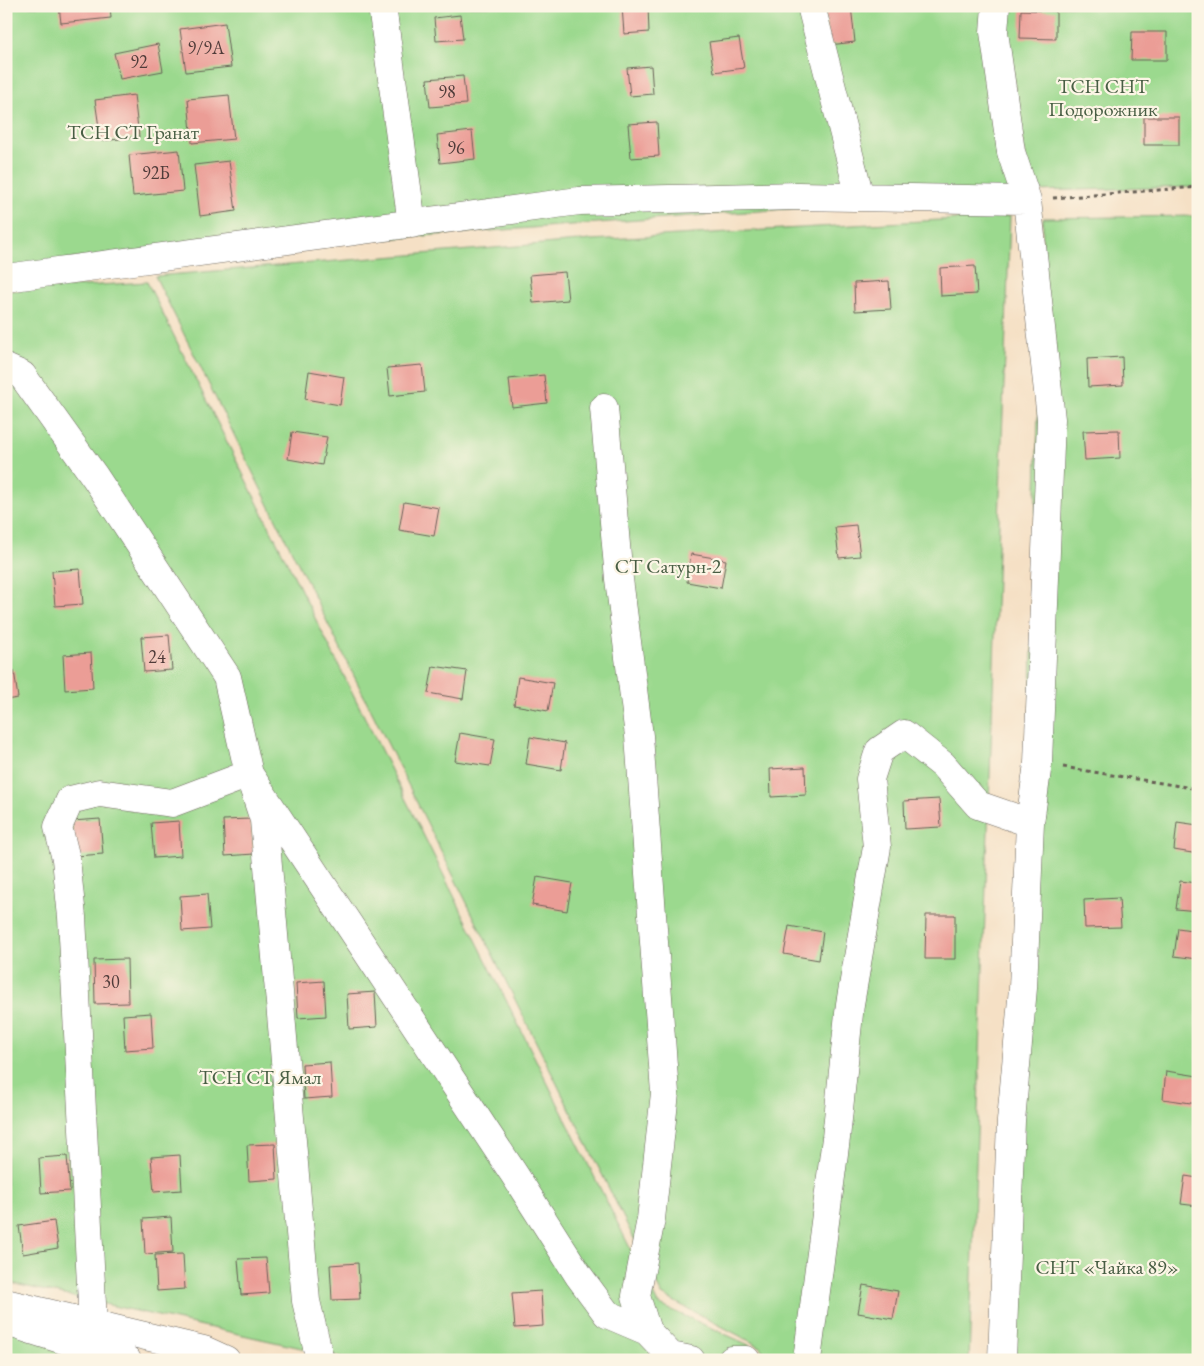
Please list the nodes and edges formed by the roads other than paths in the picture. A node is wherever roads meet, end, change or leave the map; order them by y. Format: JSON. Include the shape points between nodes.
{"nodes":[{"id":1,"x":382,"y":6,"type":"edge"},
{"id":2,"x":811,"y":6,"type":"edge"},
{"id":3,"x":996,"y":6,"type":"edge"},
{"id":4,"x":860,"y":197,"type":"junction"},
{"id":5,"x":1028,"y":200,"type":"junction"},
{"id":6,"x":412,"y":224,"type":"junction"},
{"id":7,"x":6,"y":278,"type":"edge"},
{"id":8,"x":6,"y":368,"type":"edge"},
{"id":9,"x":604,"y":408,"type":"dead end"},
{"id":10,"x":248,"y":774,"type":"junction"},
{"id":11,"x":1030,"y":823,"type":"junction"},
{"id":12,"x":6,"y":1303,"type":"edge"},
{"id":13,"x":6,"y":1322,"type":"edge"},
{"id":14,"x":93,"y":1323,"type":"junction"},
{"id":15,"x":646,"y":1331,"type":"junction"},
{"id":16,"x":128,"y":1360,"type":"edge"},
{"id":17,"x":226,"y":1360,"type":"edge"},
{"id":18,"x":320,"y":1360,"type":"edge"},
{"id":19,"x":691,"y":1360,"type":"edge"},
{"id":20,"x":732,"y":1360,"type":"edge"},
{"id":21,"x":746,"y":1360,"type":"edge"},
{"id":22,"x":807,"y":1360,"type":"edge"},
{"id":23,"x":1002,"y":1360,"type":"edge"}],
"edges":[{"from":1,"to":6,"type":"street"},
{"from":2,"to":4,"type":"street"},
{"from":3,"to":5,"type":"street","via":[[994,32],[1011,152]]},
{"from":4,"to":5,"type":"street"},
{"from":4,"to":6,"type":"street","via":[[579,201]]},
{"from":5,"to":11,"type":"street","via":[[1051,419],[1038,763]]},
{"from":6,"to":7,"type":"street"},
{"from":8,"to":10,"type":"street","via":[[22,375],[95,477],[227,678]]},
{"from":9,"to":15,"type":"street","via":[[619,579],[640,736],[665,1093],[651,1219],[636,1296]]},
{"from":10,"to":14,"type":"street","via":[[172,803],[99,793],[70,800],[58,827],[66,860],[72,917]]},
{"from":10,"to":15,"type":"street","via":[[579,1276],[607,1314]]},
{"from":10,"to":18,"type":"street","via":[[264,820],[306,1301]]},
{"from":11,"to":22,"type":"street","via":[[978,805],[943,764],[904,734],[879,751],[870,779],[877,847],[850,1004]]},
{"from":11,"to":23,"type":"street","via":[[1023,988],[1011,1121]]},
{"from":12,"to":14,"type":"street"},
{"from":13,"to":16,"type":"street"},
{"from":14,"to":17,"type":"street","via":[[204,1350]]},
{"from":15,"to":19,"type":"street","via":[[670,1356]]},
{"from":20,"to":21,"type":"street"}]}
